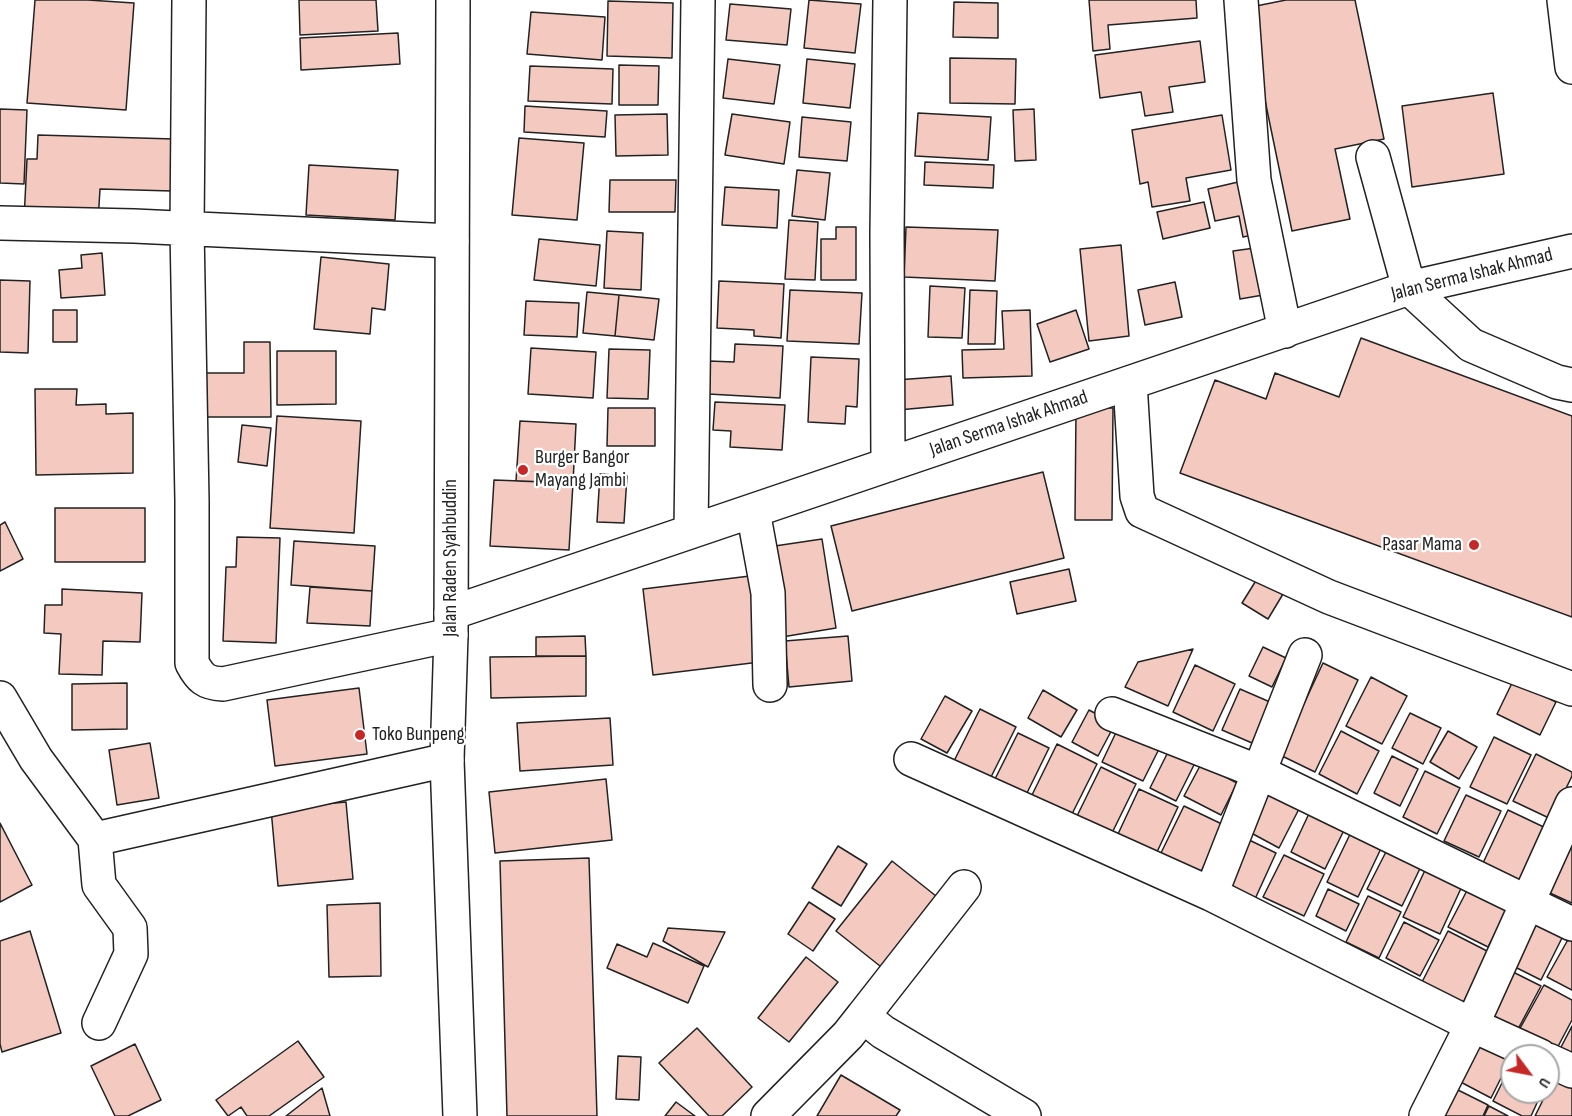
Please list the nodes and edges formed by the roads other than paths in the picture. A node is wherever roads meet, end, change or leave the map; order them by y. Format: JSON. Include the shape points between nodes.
{"nodes":[{"id":1,"x":189,"y":0,"type":"edge"},
{"id":2,"x":453,"y":0,"type":"edge"},
{"id":3,"x":698,"y":0,"type":"edge"},
{"id":4,"x":890,"y":0,"type":"edge"},
{"id":5,"x":1241,"y":0,"type":"edge"},
{"id":6,"x":1564,"y":0,"type":"edge"},
{"id":7,"x":1572,"y":68,"type":"edge"},
{"id":8,"x":1373,"y":157,"type":"dead end"},
{"id":9,"x":0,"y":223,"type":"edge"},
{"id":10,"x":187,"y":229,"type":"junction"},
{"id":11,"x":452,"y":241,"type":"junction"},
{"id":12,"x":1572,"y":251,"type":"edge"},
{"id":13,"x":1409,"y":288,"type":"junction"},
{"id":14,"x":1285,"y":331,"type":"junction"},
{"id":15,"x":1130,"y":383,"type":"junction"},
{"id":16,"x":1572,"y":386,"type":"edge"},
{"id":17,"x":888,"y":465,"type":"junction"},
{"id":18,"x":753,"y":511,"type":"junction"},
{"id":19,"x":692,"y":531,"type":"junction"},
{"id":20,"x":451,"y":624,"type":"junction"},
{"id":21,"x":1305,"y":655,"type":"dead end"},
{"id":22,"x":770,"y":685,"type":"dead end"},
{"id":23,"x":1572,"y":689,"type":"edge"},
{"id":24,"x":0,"y":698,"type":"edge"},
{"id":25,"x":1112,"y":714,"type":"dead end"},
{"id":26,"x":911,"y":759,"type":"dead end"},
{"id":27,"x":447,"y":760,"type":"junction"},
{"id":28,"x":1259,"y":772,"type":"junction"},
{"id":29,"x":1572,"y":804,"type":"edge"},
{"id":30,"x":95,"y":839,"type":"junction"},
{"id":31,"x":964,"y":887,"type":"dead end"},
{"id":32,"x":1211,"y":894,"type":"junction"},
{"id":33,"x":1528,"y":901,"type":"junction"},
{"id":34,"x":1572,"y":924,"type":"edge"},
{"id":35,"x":863,"y":1016,"type":"junction"},
{"id":36,"x":99,"y":1023,"type":"dead end"},
{"id":37,"x":1472,"y":1025,"type":"junction"},
{"id":38,"x":1514,"y":1044,"type":"edge"},
{"id":39,"x":460,"y":1116,"type":"edge"},
{"id":40,"x":768,"y":1116,"type":"edge"},
{"id":41,"x":1024,"y":1116,"type":"edge"},
{"id":42,"x":1426,"y":1116,"type":"edge"}],
"edges":[{"from":1,"to":10,"type":"street"},
{"from":2,"to":11,"type":"street","name":"Jalan Raden Syahbuddin"},
{"from":3,"to":19,"type":"street"},
{"from":4,"to":17,"type":"street"},
{"from":5,"to":14,"type":"street","via":[[1254,180]]},
{"from":6,"to":7,"type":"street"},
{"from":8,"to":13,"type":"street"},
{"from":9,"to":10,"type":"street"},
{"from":10,"to":11,"type":"street"},
{"from":10,"to":20,"type":"street","name":"Jalan Serma Ishak Ahmad","via":[[191,644],[192,663],[200,677],[210,684],[223,684]]},
{"from":11,"to":20,"type":"street","name":"Jalan Raden Syahbuddin"},
{"from":12,"to":13,"type":"street","name":"Jalan Serma Ishak Ahmad"},
{"from":13,"to":14,"type":"street","name":"Jalan Serma Ishak Ahmad"},
{"from":13,"to":16,"type":"street","via":[[1471,345]]},
{"from":14,"to":15,"type":"street","name":"Jalan Serma Ishak Ahmad"},
{"from":15,"to":17,"type":"street","name":"Jalan Serma Ishak Ahmad"},
{"from":15,"to":23,"type":"street","via":[[1137,496],[1142,511],[1329,597]]},
{"from":17,"to":18,"type":"street","name":"Jalan Serma Ishak Ahmad"},
{"from":18,"to":19,"type":"street","name":"Jalan Serma Ishak Ahmad"},
{"from":18,"to":22,"type":"street","via":[[768,593]]},
{"from":19,"to":20,"type":"street","name":"Jalan Serma Ishak Ahmad"},
{"from":20,"to":27,"type":"street","name":"Jalan Raden Syahbuddin"},
{"from":21,"to":28,"type":"street"},
{"from":24,"to":30,"type":"street","via":[[36,759]]},
{"from":25,"to":28,"type":"street"},
{"from":26,"to":32,"type":"street"},
{"from":27,"to":30,"type":"street"},
{"from":27,"to":39,"type":"street","name":"Jalan Raden Syahbuddin"},
{"from":28,"to":32,"type":"street"},
{"from":28,"to":33,"type":"street"},
{"from":29,"to":33,"type":"street"},
{"from":30,"to":36,"type":"street","via":[[99,885],[130,928],[131,946],[131,954]]},
{"from":31,"to":35,"type":"street"},
{"from":32,"to":37,"type":"street"},
{"from":33,"to":34,"type":"street"},
{"from":33,"to":37,"type":"street"},
{"from":35,"to":40,"type":"street"},
{"from":35,"to":41,"type":"street","via":[[883,1032]]},
{"from":37,"to":38,"type":"street"},
{"from":37,"to":42,"type":"street"}]}
